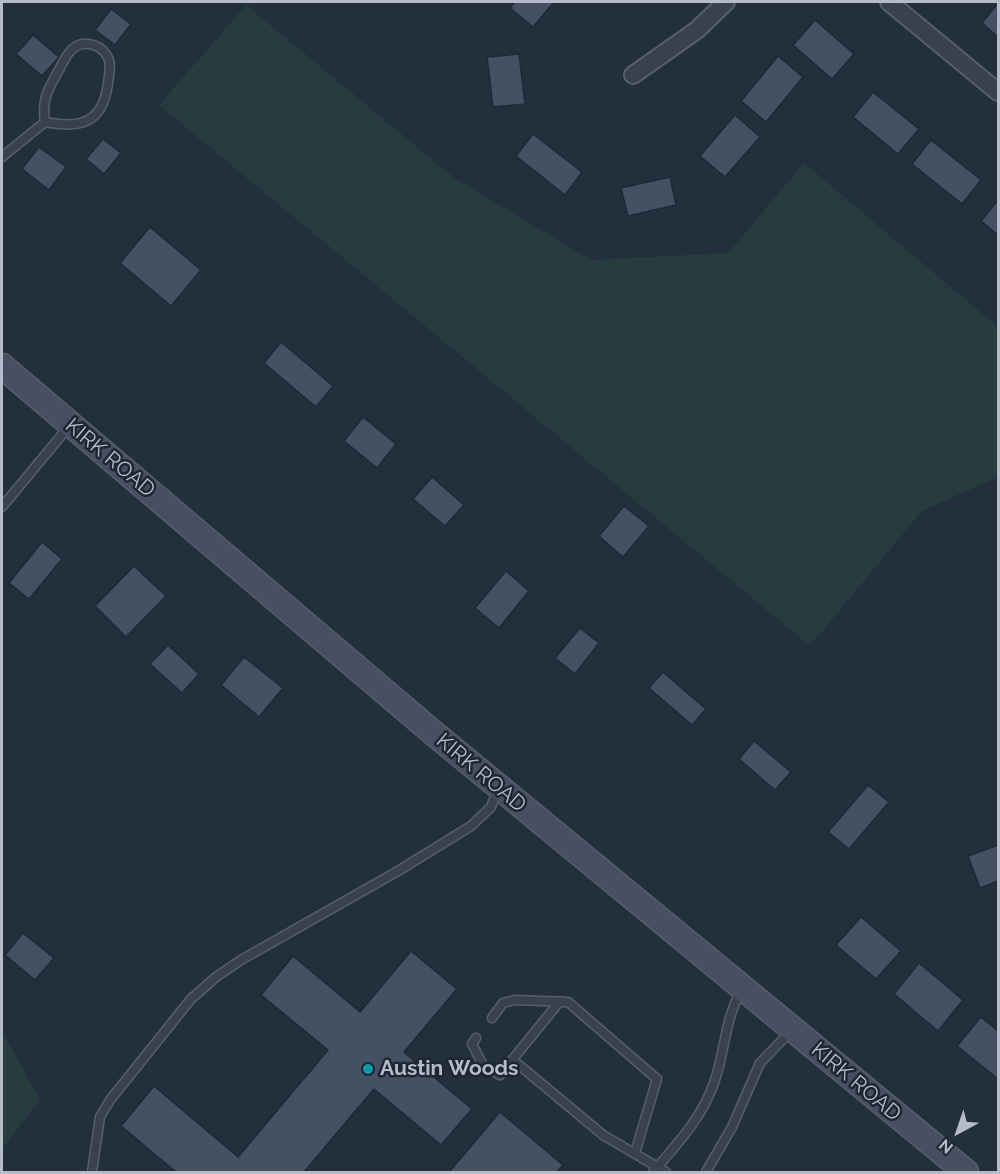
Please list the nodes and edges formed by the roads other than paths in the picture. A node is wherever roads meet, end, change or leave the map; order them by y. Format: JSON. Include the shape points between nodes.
{"nodes":[{"id":1,"x":726,"y":2,"type":"edge"},
{"id":2,"x":889,"y":2,"type":"edge"},
{"id":3,"x":633,"y":75,"type":"dead end"},
{"id":4,"x":999,"y":92,"type":"edge"},
{"id":5,"x":45,"y":122,"type":"junction"},
{"id":6,"x":2,"y":157,"type":"edge"},
{"id":7,"x":2,"y":366,"type":"edge"},
{"id":8,"x":71,"y":425,"type":"junction"},
{"id":9,"x":2,"y":507,"type":"edge"},
{"id":10,"x":499,"y":788,"type":"junction"},
{"id":11,"x":743,"y":988,"type":"junction"},
{"id":12,"x":560,"y":1000,"type":"junction"},
{"id":13,"x":492,"y":1018,"type":"dead end"},
{"id":14,"x":793,"y":1029,"type":"junction"},
{"id":15,"x":476,"y":1038,"type":"dead end"},
{"id":16,"x":513,"y":1060,"type":"junction"},
{"id":17,"x":635,"y":1154,"type":"junction"},
{"id":18,"x":659,"y":1171,"type":"edge"},
{"id":19,"x":92,"y":1173,"type":"edge"},
{"id":20,"x":706,"y":1173,"type":"edge"},
{"id":21,"x":966,"y":1173,"type":"edge"}],
"edges":[{"from":1,"to":3,"type":"street","via":[[697,30]]},
{"from":2,"to":4,"type":"street"},
{"from":5,"to":5,"type":"lane","via":[[82,123],[96,115],[106,100],[110,69],[108,57],[100,47],[87,43],[75,47],[65,58],[42,106]]},
{"from":5,"to":6,"type":"lane"},
{"from":7,"to":8,"type":"street","name":"KIRK ROAD"},
{"from":8,"to":9,"type":"lane"},
{"from":8,"to":10,"type":"street","name":"KIRK ROAD"},
{"from":10,"to":11,"type":"street","name":"KIRK ROAD"},
{"from":10,"to":19,"type":"lane","via":[[491,807],[471,826],[241,960],[191,999],[100,1117]]},
{"from":11,"to":14,"type":"street","name":"KIRK ROAD"},
{"from":11,"to":18,"type":"lane","via":[[733,1004],[707,1104]]},
{"from":12,"to":13,"type":"lane","via":[[515,1000],[503,1004]]},
{"from":12,"to":16,"type":"lane"},
{"from":12,"to":17,"type":"lane","via":[[657,1079]]},
{"from":14,"to":20,"type":"lane","via":[[760,1063],[732,1127]]},
{"from":14,"to":21,"type":"street","name":"KIRK ROAD"},
{"from":15,"to":16,"type":"lane","via":[[472,1044],[484,1067],[500,1075]]},
{"from":16,"to":17,"type":"lane","via":[[603,1136]]},
{"from":17,"to":18,"type":"lane"}]}
